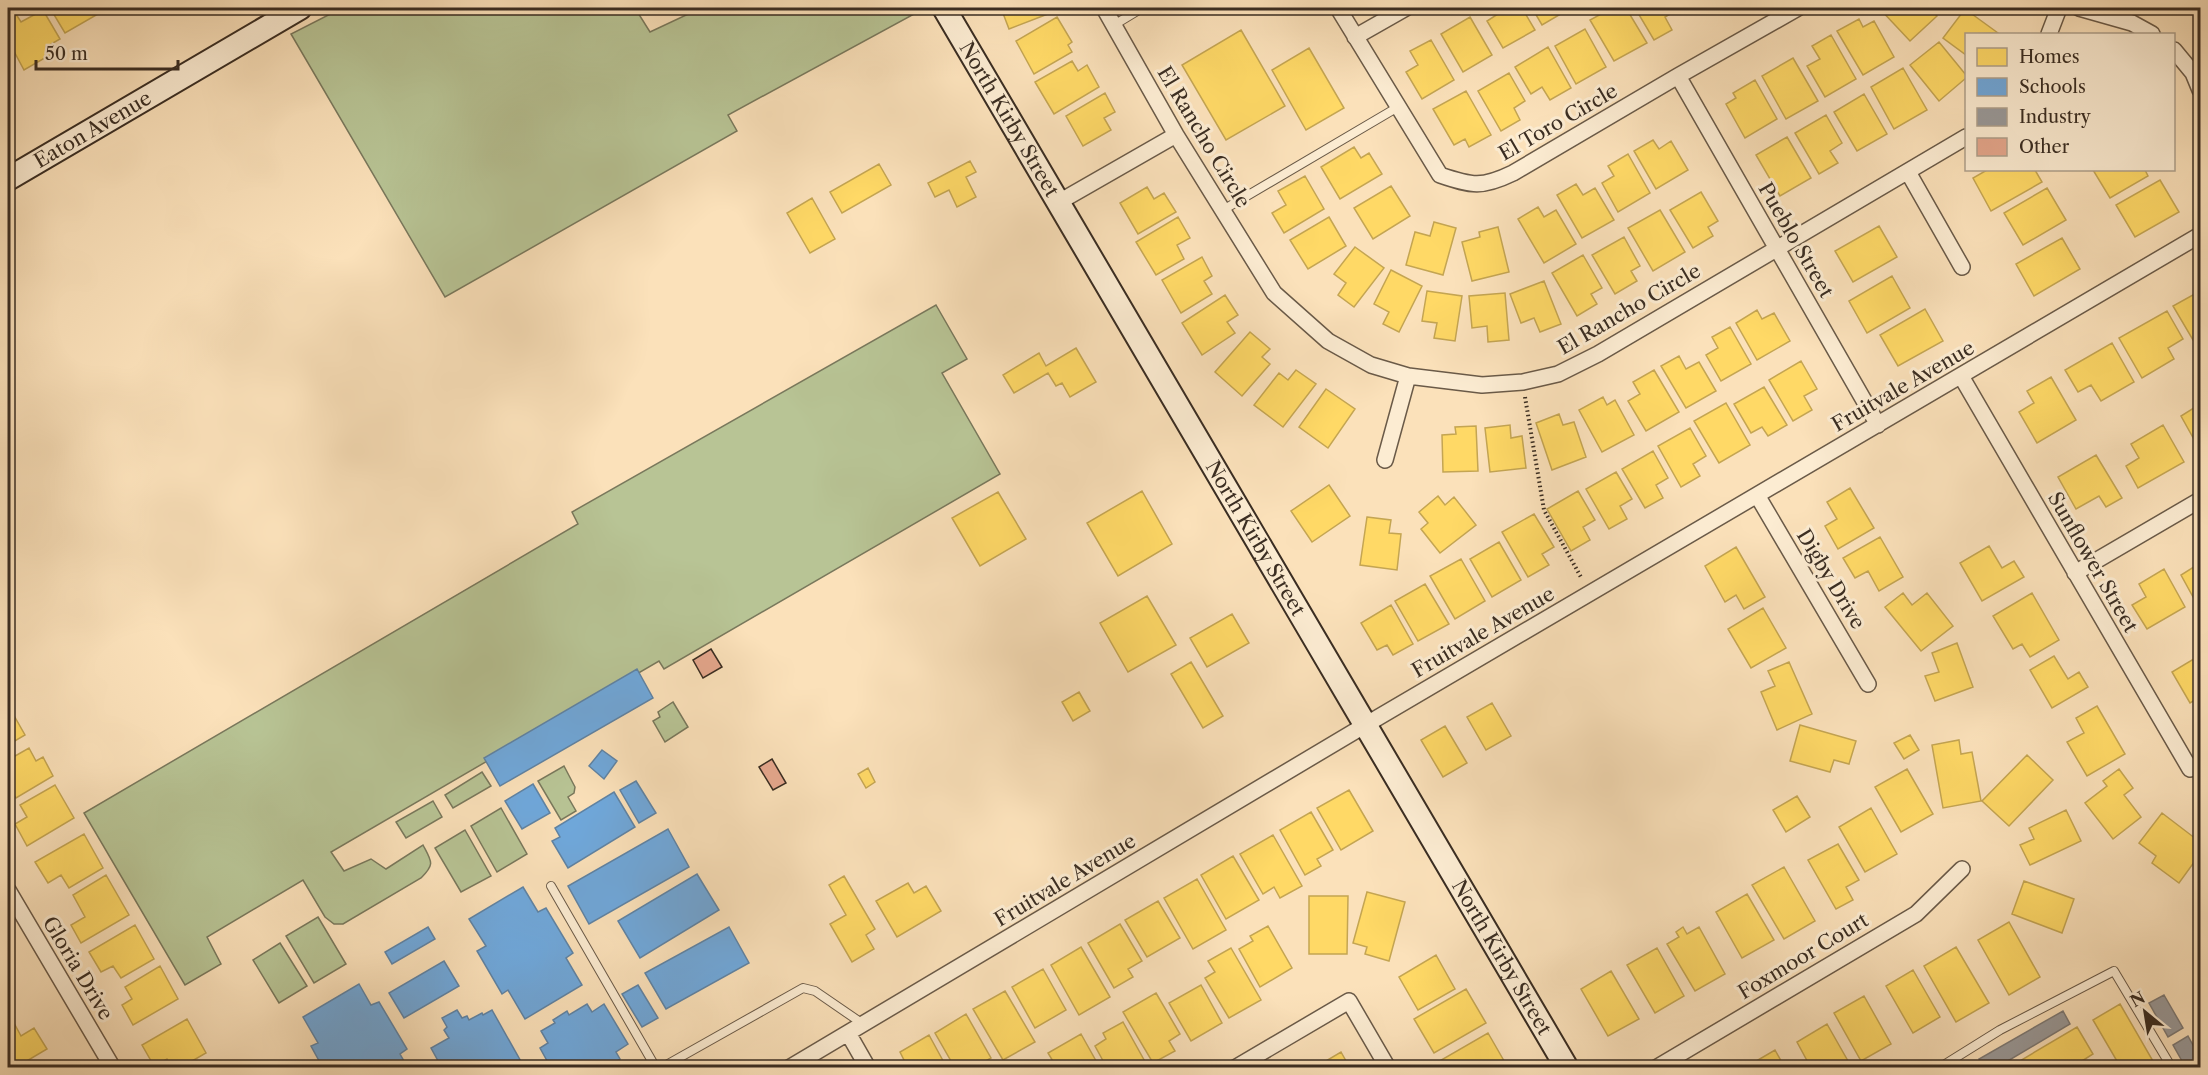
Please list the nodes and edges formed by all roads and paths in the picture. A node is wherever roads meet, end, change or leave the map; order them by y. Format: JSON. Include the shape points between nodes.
{"nodes":[{"id":1,"x":300,"y":8,"type":"edge"},
{"id":2,"x":944,"y":8,"type":"edge"},
{"id":3,"x":1104,"y":8,"type":"edge"},
{"id":4,"x":1142,"y":8,"type":"edge"},
{"id":5,"x":1338,"y":8,"type":"edge"},
{"id":6,"x":1406,"y":8,"type":"edge"},
{"id":7,"x":1798,"y":8,"type":"edge"},
{"id":8,"x":2059,"y":8,"type":"edge"},
{"id":9,"x":2079,"y":8,"type":"edge"},
{"id":10,"x":1114,"y":25,"type":"junction"},
{"id":11,"x":2049,"y":33,"type":"edge"},
{"id":12,"x":2150,"y":33,"type":"edge"},
{"id":13,"x":1355,"y":37,"type":"junction"},
{"id":14,"x":2175,"y":51,"type":"edge"},
{"id":15,"x":1677,"y":76,"type":"junction"},
{"id":16,"x":2200,"y":90,"type":"edge"},
{"id":17,"x":1398,"y":107,"type":"junction"},
{"id":18,"x":1176,"y":135,"type":"junction"},
{"id":19,"x":1965,"y":138,"type":"edge"},
{"id":20,"x":1908,"y":172,"type":"junction"},
{"id":21,"x":8,"y":180,"type":"edge"},
{"id":22,"x":1059,"y":202,"type":"junction"},
{"id":23,"x":1223,"y":210,"type":"junction"},
{"id":24,"x":2200,"y":235,"type":"edge"},
{"id":25,"x":1776,"y":248,"type":"junction"},
{"id":26,"x":1962,"y":267,"type":"dead end"},
{"id":27,"x":1408,"y":376,"type":"junction"},
{"id":28,"x":1961,"y":376,"type":"junction"},
{"id":29,"x":1523,"y":382,"type":"junction"},
{"id":30,"x":1878,"y":425,"type":"junction"},
{"id":31,"x":1385,"y":460,"type":"dead end"},
{"id":32,"x":1757,"y":495,"type":"junction"},
{"id":33,"x":2200,"y":500,"type":"edge"},
{"id":34,"x":2074,"y":573,"type":"junction"},
{"id":35,"x":1582,"y":579,"type":"dead end"},
{"id":36,"x":1868,"y":684,"type":"dead end"},
{"id":37,"x":1367,"y":724,"type":"junction"},
{"id":38,"x":2195,"y":766,"type":"edge"},
{"id":39,"x":1962,"y":869,"type":"dead end"},
{"id":40,"x":551,"y":886,"type":"dead end"},
{"id":41,"x":8,"y":890,"type":"edge"},
{"id":42,"x":863,"y":1024,"type":"junction"},
{"id":43,"x":848,"y":1033,"type":"junction"},
{"id":44,"x":113,"y":1068,"type":"edge"},
{"id":45,"x":656,"y":1068,"type":"edge"},
{"id":46,"x":661,"y":1068,"type":"edge"},
{"id":47,"x":789,"y":1068,"type":"edge"},
{"id":48,"x":868,"y":1068,"type":"edge"},
{"id":49,"x":1235,"y":1068,"type":"edge"},
{"id":50,"x":1388,"y":1068,"type":"edge"},
{"id":51,"x":1567,"y":1068,"type":"edge"},
{"id":52,"x":1656,"y":1068,"type":"edge"},
{"id":53,"x":1939,"y":1068,"type":"edge"},
{"id":54,"x":2172,"y":1068,"type":"edge"}],
"edges":[{"from":1,"to":21,"type":"street","name":"Eaton Avenue"},
{"from":2,"to":22,"type":"street","name":"North Kirby Street"},
{"from":3,"to":10,"type":"street","name":"El Rancho Circle"},
{"from":4,"to":10,"type":"lane"},
{"from":5,"to":13,"type":"street","name":"El Toro Circle"},
{"from":6,"to":13,"type":"street"},
{"from":7,"to":15,"type":"street","name":"El Toro Circle"},
{"from":8,"to":11,"type":"street"},
{"from":9,"to":12,"type":"street","via":[[2133,23]]},
{"from":10,"to":18,"type":"street","name":"El Rancho Circle"},
{"from":13,"to":17,"type":"street","name":"El Toro Circle"},
{"from":14,"to":16,"type":"street"},
{"from":15,"to":17,"type":"street","name":"El Toro Circle","via":[[1495,182],[1467,184],[1440,174]]},
{"from":15,"to":25,"type":"street","name":"Pueblo Street"},
{"from":17,"to":23,"type":"lane"},
{"from":18,"to":22,"type":"street"},
{"from":18,"to":23,"type":"street","name":"El Rancho Circle"},
{"from":19,"to":20,"type":"street","name":"El Rancho Circle"},
{"from":20,"to":25,"type":"street","name":"El Rancho Circle"},
{"from":20,"to":26,"type":"street"},
{"from":22,"to":37,"type":"street","name":"North Kirby Street"},
{"from":23,"to":27,"type":"street","name":"El Rancho Circle","via":[[1274,293],[1328,341],[1371,365]]},
{"from":24,"to":28,"type":"street","name":"Fruitvale Avenue"},
{"from":25,"to":29,"type":"street","name":"El Rancho Circle","via":[[1598,354],[1558,374]]},
{"from":25,"to":30,"type":"street","name":"Pueblo Street"},
{"from":27,"to":29,"type":"street","name":"El Rancho Circle","via":[[1482,386]]},
{"from":27,"to":31,"type":"street"},
{"from":28,"to":30,"type":"street","name":"Fruitvale Avenue"},
{"from":28,"to":34,"type":"street","name":"Sunflower Street"},
{"from":29,"to":35,"type":"path","via":[[1544,510]]},
{"from":30,"to":32,"type":"street","name":"Fruitvale Avenue"},
{"from":32,"to":36,"type":"street","name":"Digby Drive"},
{"from":32,"to":37,"type":"street","name":"Fruitvale Avenue"},
{"from":33,"to":34,"type":"street"},
{"from":34,"to":38,"type":"street","name":"Sunflower Street"},
{"from":37,"to":42,"type":"street","name":"Fruitvale Avenue"},
{"from":37,"to":51,"type":"street","name":"North Kirby Street"},
{"from":39,"to":52,"type":"street","name":"Foxmoor Court","via":[[1916,914]]},
{"from":40,"to":45,"type":"lane"},
{"from":41,"to":44,"type":"street","name":"Gloria Drive"},
{"from":42,"to":43,"type":"street","name":"Fruitvale Avenue"},
{"from":42,"to":46,"type":"lane","via":[[815,991],[803,988]]},
{"from":43,"to":47,"type":"street","name":"Fruitvale Avenue"},
{"from":43,"to":48,"type":"street"},
{"from":49,"to":50,"type":"street","via":[[1349,1001]]},
{"from":53,"to":54,"type":"lane","via":[[2000,1030],[2114,970]]}]}
